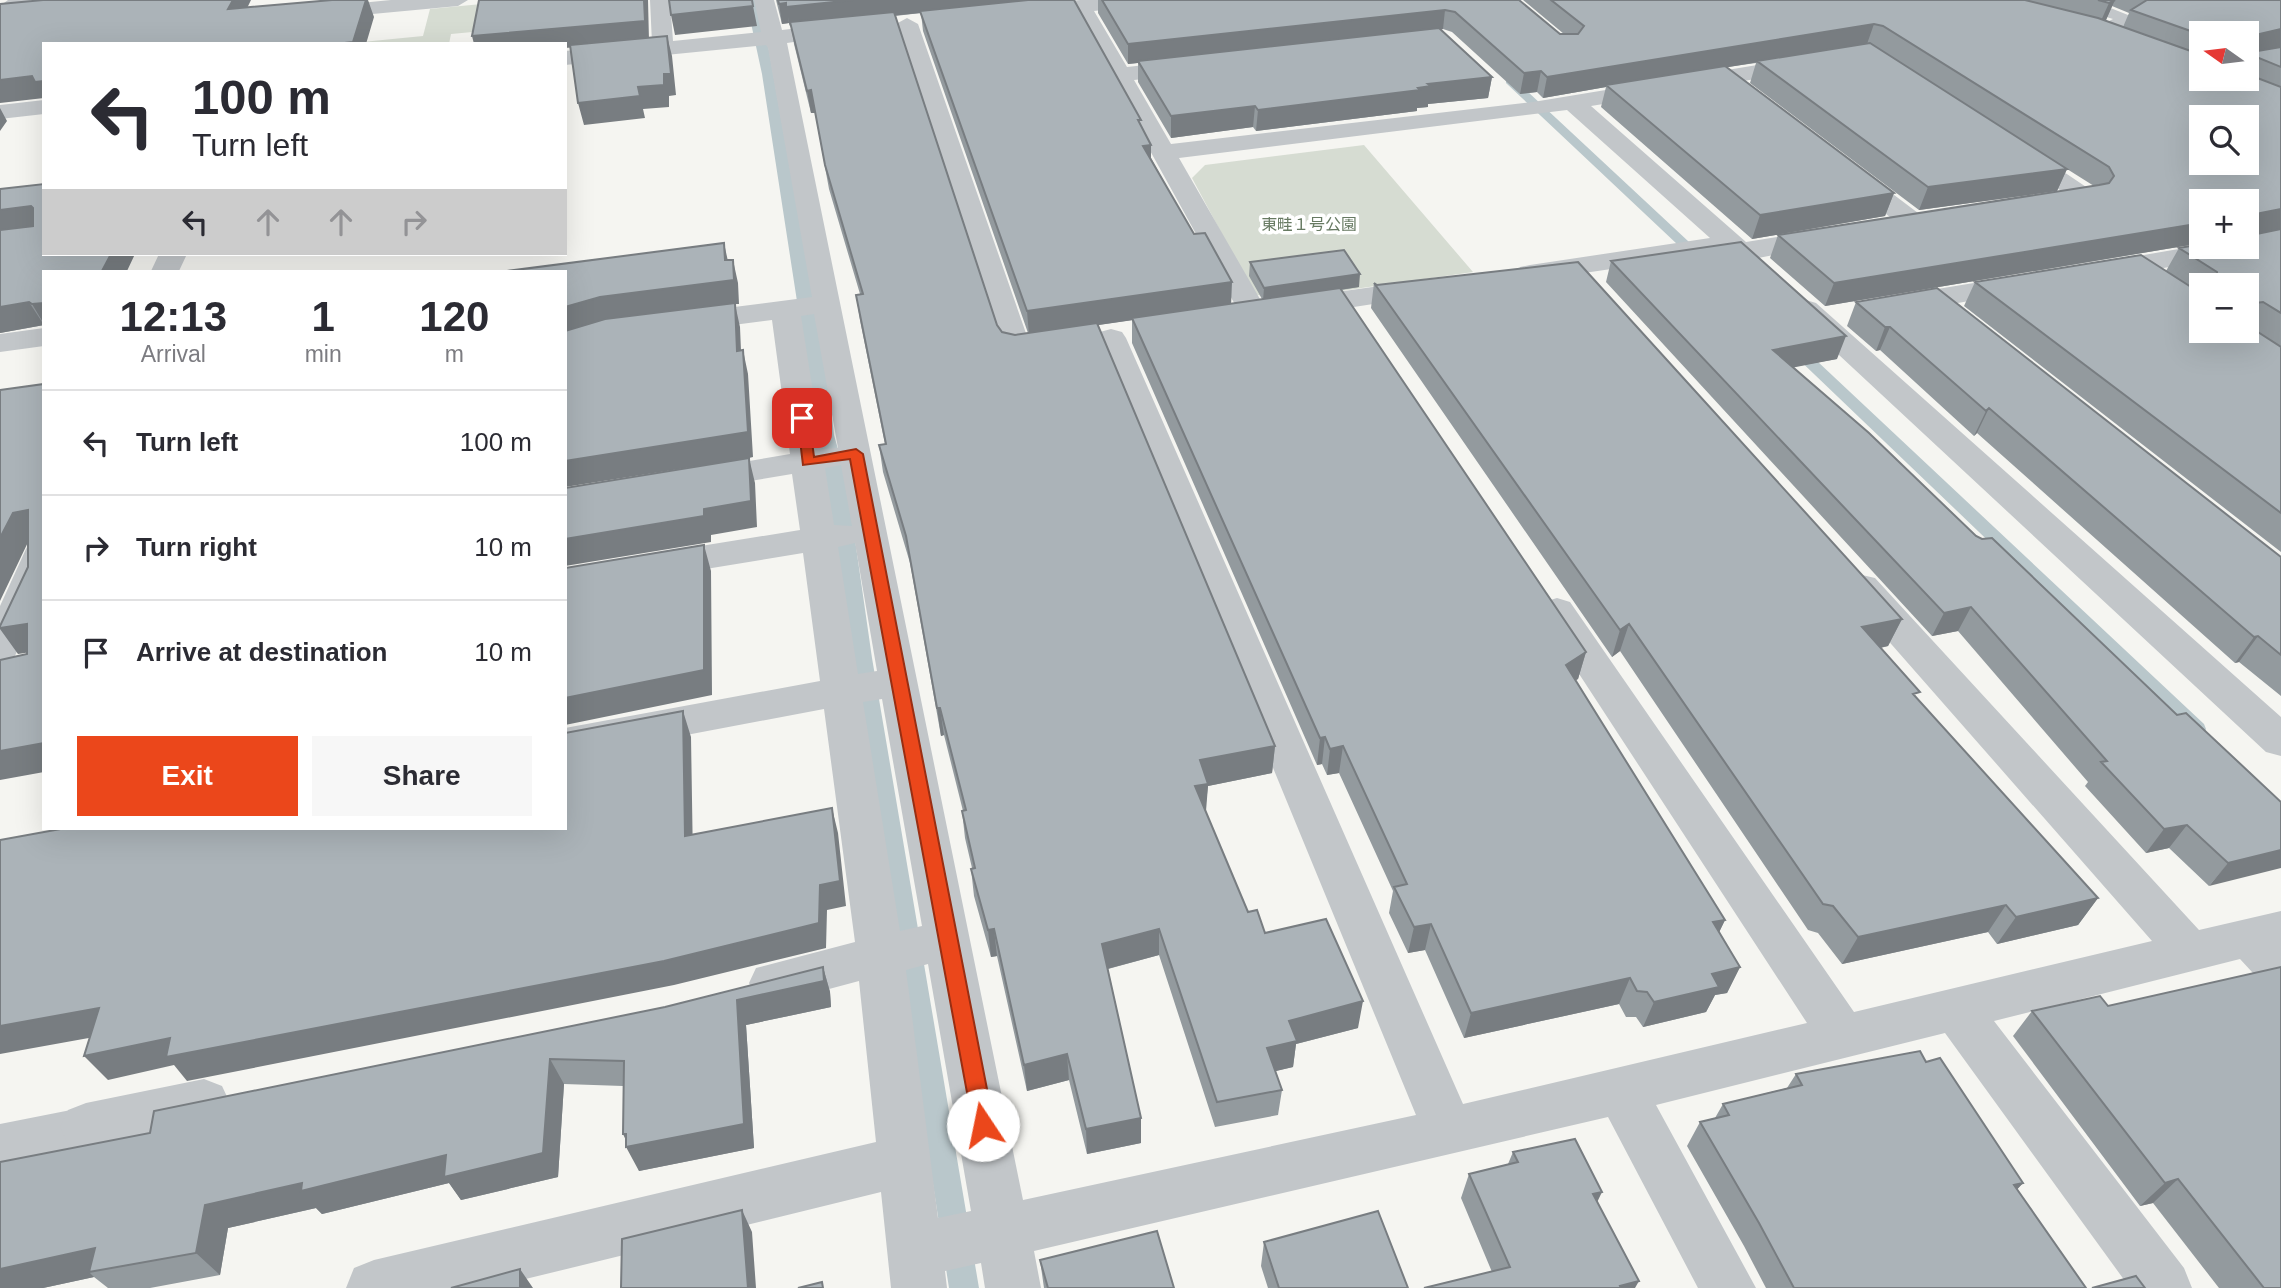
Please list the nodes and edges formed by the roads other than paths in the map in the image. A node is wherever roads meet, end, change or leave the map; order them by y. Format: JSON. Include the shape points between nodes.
{"nodes":[{"id":1,"x":21,"y":0,"type":"edge"},
{"id":2,"x":458,"y":0,"type":"edge"},
{"id":3,"x":660,"y":0,"type":"edge"},
{"id":4,"x":764,"y":0,"type":"edge"},
{"id":5,"x":1139,"y":0,"type":"edge"},
{"id":6,"x":2099,"y":0,"type":"edge"},
{"id":7,"x":1082,"y":6,"type":"junction"},
{"id":8,"x":1001,"y":14,"type":"edge"},
{"id":9,"x":306,"y":15,"type":"edge"},
{"id":10,"x":0,"y":16,"type":"edge"},
{"id":11,"x":934,"y":22,"type":"edge"},
{"id":12,"x":907,"y":24,"type":"junction"},
{"id":13,"x":2072,"y":25,"type":"edge"},
{"id":14,"x":881,"y":27,"type":"edge"},
{"id":15,"x":814,"y":33,"type":"edge"},
{"id":16,"x":2103,"y":33,"type":"junction"},
{"id":17,"x":763,"y":38,"type":"junction"},
{"id":18,"x":2129,"y":43,"type":"edge"},
{"id":19,"x":663,"y":48,"type":"junction"},
{"id":20,"x":567,"y":58,"type":"edge"},
{"id":21,"x":1828,"y":60,"type":"edge"},
{"id":22,"x":1214,"y":64,"type":"edge"},
{"id":23,"x":1120,"y":75,"type":"junction"},
{"id":24,"x":1724,"y":77,"type":"junction"},
{"id":25,"x":1496,"y":88,"type":"dead end"},
{"id":26,"x":1746,"y":94,"type":"edge"},
{"id":27,"x":42,"y":107,"type":"edge"},
{"id":28,"x":1544,"y":107,"type":"junction"},
{"id":29,"x":0,"y":112,"type":"edge"},
{"id":30,"x":1995,"y":137,"type":"edge"},
{"id":31,"x":1164,"y":152,"type":"junction"},
{"id":32,"x":1824,"y":154,"type":"edge"},
{"id":33,"x":2021,"y":206,"type":"edge"},
{"id":34,"x":1940,"y":218,"type":"edge"},
{"id":35,"x":1913,"y":222,"type":"junction"},
{"id":36,"x":1885,"y":226,"type":"edge"},
{"id":37,"x":1845,"y":233,"type":"edge"},
{"id":38,"x":1736,"y":247,"type":"junction"},
{"id":39,"x":2189,"y":256,"type":"edge"},
{"id":40,"x":2133,"y":265,"type":"junction"},
{"id":41,"x":1573,"y":267,"type":"junction"},
{"id":42,"x":1507,"y":276,"type":"edge"},
{"id":43,"x":1454,"y":285,"type":"edge"},
{"id":44,"x":2167,"y":288,"type":"edge"},
{"id":45,"x":1601,"y":298,"type":"edge"},
{"id":46,"x":1934,"y":299,"type":"junction"},
{"id":47,"x":1347,"y":300,"type":"junction"},
{"id":48,"x":805,"y":306,"type":"junction"},
{"id":49,"x":1818,"y":319,"type":"junction"},
{"id":50,"x":662,"y":325,"type":"edge"},
{"id":51,"x":1967,"y":325,"type":"edge"},
{"id":52,"x":1370,"y":335,"type":"edge"},
{"id":53,"x":42,"y":337,"type":"edge"},
{"id":54,"x":0,"y":344,"type":"edge"},
{"id":55,"x":836,"y":367,"type":"junction"},
{"id":56,"x":797,"y":373,"type":"junction"},
{"id":57,"x":830,"y":458,"type":"junction"},
{"id":58,"x":673,"y":484,"type":"edge"},
{"id":59,"x":844,"y":535,"type":"junction"},
{"id":60,"x":42,"y":552,"type":"edge"},
{"id":61,"x":1835,"y":558,"type":"edge"},
{"id":62,"x":1533,"y":576,"type":"edge"},
{"id":63,"x":567,"y":580,"type":"edge"},
{"id":64,"x":19,"y":590,"type":"edge"},
{"id":65,"x":0,"y":648,"type":"edge"},
{"id":66,"x":868,"y":687,"type":"junction"},
{"id":67,"x":2281,"y":741,"type":"edge"},
{"id":68,"x":567,"y":743,"type":"edge"},
{"id":69,"x":944,"y":940,"type":"junction"},
{"id":70,"x":2271,"y":946,"type":"edge"},
{"id":71,"x":883,"y":953,"type":"junction"},
{"id":72,"x":2191,"y":953,"type":"junction"},
{"id":73,"x":727,"y":995,"type":"edge"},
{"id":74,"x":1956,"y":1009,"type":"junction"},
{"id":75,"x":1843,"y":1036,"type":"junction"},
{"id":76,"x":1622,"y":1090,"type":"junction"},
{"id":77,"x":250,"y":1094,"type":"edge"},
{"id":78,"x":86,"y":1127,"type":"joint"},
{"id":79,"x":1449,"y":1132,"type":"junction"},
{"id":80,"x":0,"y":1144,"type":"edge"},
{"id":81,"x":904,"y":1161,"type":"junction"},
{"id":82,"x":951,"y":1251,"type":"edge"},
{"id":83,"x":374,"y":1288,"type":"edge"},
{"id":84,"x":1013,"y":1288,"type":"edge"},
{"id":85,"x":1728,"y":1288,"type":"edge"},
{"id":86,"x":2164,"y":1288,"type":"edge"}],
"edges":[{"from":1,"to":10,"type":"street"},
{"from":2,"to":9,"type":"street"},
{"from":3,"to":19,"type":"street"},
{"from":4,"to":17,"type":"street"},
{"from":5,"to":7,"type":"street"},
{"from":6,"to":16,"type":"lane","via":[[2090,6],[2129,19]]},
{"from":7,"to":8,"type":"street"},
{"from":7,"to":23,"type":"street"},
{"from":11,"to":12,"type":"street"},
{"from":12,"to":14,"type":"street"},
{"from":12,"to":79,"type":"street","via":[[1016,349],[1124,335]]},
{"from":13,"to":16,"type":"street"},
{"from":15,"to":17,"type":"street"},
{"from":16,"to":18,"type":"street"},
{"from":17,"to":19,"type":"street"},
{"from":17,"to":48,"type":"street","via":[[779,48]]},
{"from":19,"to":20,"type":"street"},
{"from":21,"to":24,"type":"street"},
{"from":22,"to":23,"type":"street"},
{"from":23,"to":31,"type":"street"},
{"from":24,"to":26,"type":"street"},
{"from":24,"to":28,"type":"street"},
{"from":25,"to":28,"type":"street"},
{"from":27,"to":29,"type":"street"},
{"from":28,"to":31,"type":"street"},
{"from":28,"to":38,"type":"street"},
{"from":30,"to":33,"type":"street","via":[[2088,197]]},
{"from":31,"to":47,"type":"street","via":[[1240,315]]},
{"from":32,"to":35,"type":"street"},
{"from":34,"to":35,"type":"street"},
{"from":35,"to":36,"type":"street"},
{"from":37,"to":38,"type":"street"},
{"from":38,"to":41,"type":"street","via":[[1690,249]]},
{"from":38,"to":49,"type":"street"},
{"from":39,"to":40,"type":"street"},
{"from":40,"to":44,"type":"street"},
{"from":40,"to":46,"type":"street"},
{"from":41,"to":42,"type":"street"},
{"from":41,"to":45,"type":"street"},
{"from":43,"to":47,"type":"street"},
{"from":46,"to":49,"type":"street"},
{"from":46,"to":51,"type":"street"},
{"from":47,"to":52,"type":"street"},
{"from":48,"to":50,"type":"street"},
{"from":48,"to":55,"type":"street"},
{"from":48,"to":56,"type":"street"},
{"from":49,"to":67,"type":"street"},
{"from":53,"to":54,"type":"street"},
{"from":55,"to":56,"type":"street"},
{"from":55,"to":57,"type":"street"},
{"from":56,"to":57,"type":"street"},
{"from":57,"to":58,"type":"street"},
{"from":57,"to":59,"type":"street"},
{"from":59,"to":63,"type":"street"},
{"from":59,"to":66,"type":"street"},
{"from":59,"to":66,"type":"street"},
{"from":60,"to":64,"type":"street"},
{"from":61,"to":72,"type":"street"},
{"from":62,"to":75,"type":"street"},
{"from":64,"to":65,"type":"street"},
{"from":66,"to":68,"type":"street"},
{"from":66,"to":69,"type":"street"},
{"from":66,"to":71,"type":"street"},
{"from":69,"to":71,"type":"street"},
{"from":69,"to":82,"type":"street"},
{"from":70,"to":72,"type":"street"},
{"from":71,"to":73,"type":"street"},
{"from":71,"to":81,"type":"street"},
{"from":72,"to":74,"type":"street"},
{"from":74,"to":75,"type":"street"},
{"from":74,"to":86,"type":"street"},
{"from":75,"to":76,"type":"street"},
{"from":76,"to":79,"type":"street"},
{"from":76,"to":85,"type":"street"},
{"from":77,"to":78,"type":"street"},
{"from":78,"to":80,"type":"lane"},
{"from":79,"to":82,"type":"street"},
{"from":81,"to":82,"type":"street"},
{"from":81,"to":83,"type":"street"},
{"from":82,"to":84,"type":"street"}]}
